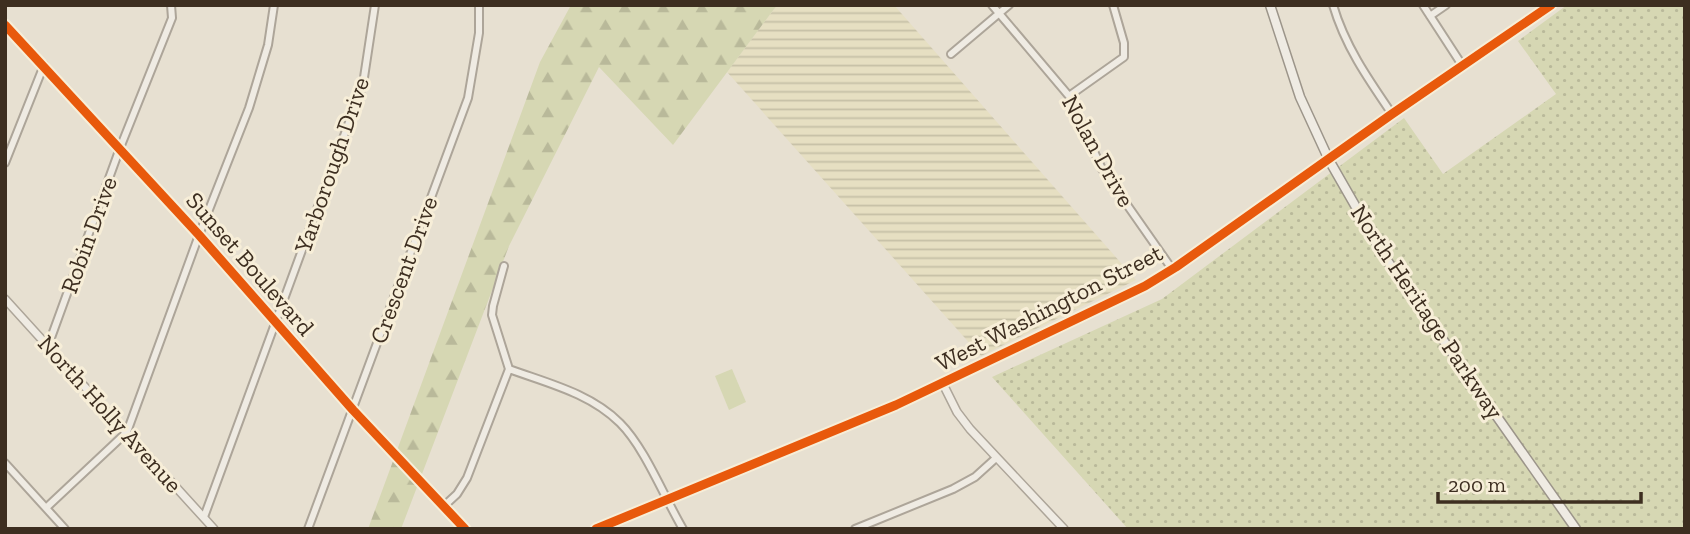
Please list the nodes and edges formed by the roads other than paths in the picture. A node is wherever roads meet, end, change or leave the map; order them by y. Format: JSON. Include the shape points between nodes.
{"nodes":[{"id":1,"x":171,"y":5,"type":"edge"},
{"id":2,"x":274,"y":5,"type":"edge"},
{"id":3,"x":375,"y":5,"type":"edge"},
{"id":4,"x":479,"y":5,"type":"edge"},
{"id":5,"x":992,"y":5,"type":"edge"},
{"id":6,"x":1009,"y":5,"type":"edge"},
{"id":7,"x":1113,"y":5,"type":"edge"},
{"id":8,"x":1270,"y":5,"type":"edge"},
{"id":9,"x":1333,"y":5,"type":"edge"},
{"id":10,"x":1423,"y":5,"type":"edge"},
{"id":11,"x":1446,"y":5,"type":"edge"},
{"id":12,"x":1551,"y":5,"type":"edge"},
{"id":13,"x":999,"y":14,"type":"junction"},
{"id":14,"x":1430,"y":16,"type":"junction"},
{"id":15,"x":5,"y":25,"type":"edge"},
{"id":16,"x":951,"y":54,"type":"dead end"},
{"id":17,"x":44,"y":65,"type":"junction"},
{"id":18,"x":1462,"y":65,"type":"junction"},
{"id":19,"x":1069,"y":96,"type":"junction"},
{"id":20,"x":1392,"y":114,"type":"junction"},
{"id":21,"x":120,"y":148,"type":"junction"},
{"id":22,"x":1329,"y":160,"type":"junction"},
{"id":23,"x":5,"y":163,"type":"edge"},
{"id":24,"x":199,"y":235,"type":"junction"},
{"id":25,"x":504,"y":266,"type":"dead end"},
{"id":26,"x":1172,"y":269,"type":"junction"},
{"id":27,"x":5,"y":299,"type":"edge"},
{"id":28,"x":276,"y":323,"type":"junction"},
{"id":29,"x":48,"y":346,"type":"junction"},
{"id":30,"x":509,"y":369,"type":"junction"},
{"id":31,"x":943,"y":384,"type":"junction"},
{"id":32,"x":353,"y":410,"type":"junction"},
{"id":33,"x":127,"y":432,"type":"junction"},
{"id":34,"x":996,"y":458,"type":"junction"},
{"id":35,"x":5,"y":463,"type":"edge"},
{"id":36,"x":666,"y":500,"type":"junction"},
{"id":37,"x":444,"y":506,"type":"junction"},
{"id":38,"x":46,"y":508,"type":"junction"},
{"id":39,"x":204,"y":517,"type":"junction"},
{"id":40,"x":65,"y":529,"type":"edge"},
{"id":41,"x":214,"y":529,"type":"edge"},
{"id":42,"x":308,"y":529,"type":"edge"},
{"id":43,"x":465,"y":529,"type":"edge"},
{"id":44,"x":596,"y":529,"type":"edge"},
{"id":45,"x":683,"y":529,"type":"edge"},
{"id":46,"x":855,"y":529,"type":"edge"},
{"id":47,"x":1064,"y":529,"type":"edge"},
{"id":48,"x":1576,"y":529,"type":"edge"}],
"edges":[{"from":1,"to":21,"type":"street","name":"Robin Drive","via":[[172,18]]},
{"from":2,"to":24,"type":"street","via":[[268,45],[249,108]]},
{"from":3,"to":28,"type":"street","name":"Yarborough Drive","via":[[363,84]]},
{"from":4,"to":32,"type":"street","name":"Crescent Drive","via":[[468,98]]},
{"from":5,"to":13,"type":"street","name":"Nolan Drive"},
{"from":6,"to":13,"type":"street"},
{"from":7,"to":19,"type":"street","via":[[1124,57]]},
{"from":8,"to":22,"type":"main road","name":"North Heritage Parkway","via":[[1300,97]]},
{"from":9,"to":20,"type":"street","via":[[1357,62]]},
{"from":10,"to":14,"type":"street"},
{"from":11,"to":14,"type":"street"},
{"from":12,"to":18,"type":"street","name":"West Washington Street"},
{"from":13,"to":16,"type":"street"},
{"from":13,"to":19,"type":"street","name":"Nolan Drive"},
{"from":14,"to":18,"type":"street"},
{"from":15,"to":17,"type":"street","name":"Sunset Boulevard"},
{"from":17,"to":21,"type":"street","name":"Sunset Boulevard"},
{"from":17,"to":23,"type":"street"},
{"from":18,"to":20,"type":"street","name":"West Washington Street"},
{"from":19,"to":26,"type":"street","name":"Nolan Drive","via":[[1102,169]]},
{"from":20,"to":22,"type":"street","name":"West Washington Street"},
{"from":21,"to":24,"type":"street","name":"Sunset Boulevard"},
{"from":21,"to":29,"type":"street","name":"Robin Drive"},
{"from":22,"to":26,"type":"street","name":"West Washington Street"},
{"from":22,"to":48,"type":"main road","name":"North Heritage Parkway","via":[[1384,256]]},
{"from":24,"to":28,"type":"street","name":"Sunset Boulevard"},
{"from":24,"to":33,"type":"street"},
{"from":25,"to":30,"type":"street","via":[[492,315]]},
{"from":26,"to":31,"type":"street","name":"West Washington Street"},
{"from":27,"to":29,"type":"street","name":"North Holly Avenue"},
{"from":28,"to":32,"type":"street","name":"Sunset Boulevard"},
{"from":28,"to":39,"type":"street","name":"Yarborough Drive"},
{"from":29,"to":33,"type":"street","name":"North Holly Avenue"},
{"from":30,"to":36,"type":"street","via":[[576,394],[609,414],[631,437]]},
{"from":30,"to":37,"type":"street","via":[[467,478]]},
{"from":31,"to":34,"type":"street","via":[[957,412]]},
{"from":31,"to":36,"type":"street","name":"West Washington Street"},
{"from":32,"to":37,"type":"street","name":"Sunset Boulevard"},
{"from":32,"to":42,"type":"street","name":"Crescent Drive"},
{"from":33,"to":38,"type":"street"},
{"from":33,"to":39,"type":"street","name":"North Holly Avenue"},
{"from":34,"to":46,"type":"street","via":[[953,489]]},
{"from":34,"to":47,"type":"street"},
{"from":35,"to":38,"type":"street"},
{"from":36,"to":44,"type":"street","name":"West Washington Street"},
{"from":36,"to":45,"type":"street"},
{"from":37,"to":43,"type":"street","name":"Sunset Boulevard"},
{"from":38,"to":40,"type":"street"},
{"from":39,"to":41,"type":"street","name":"North Holly Avenue"}]}
